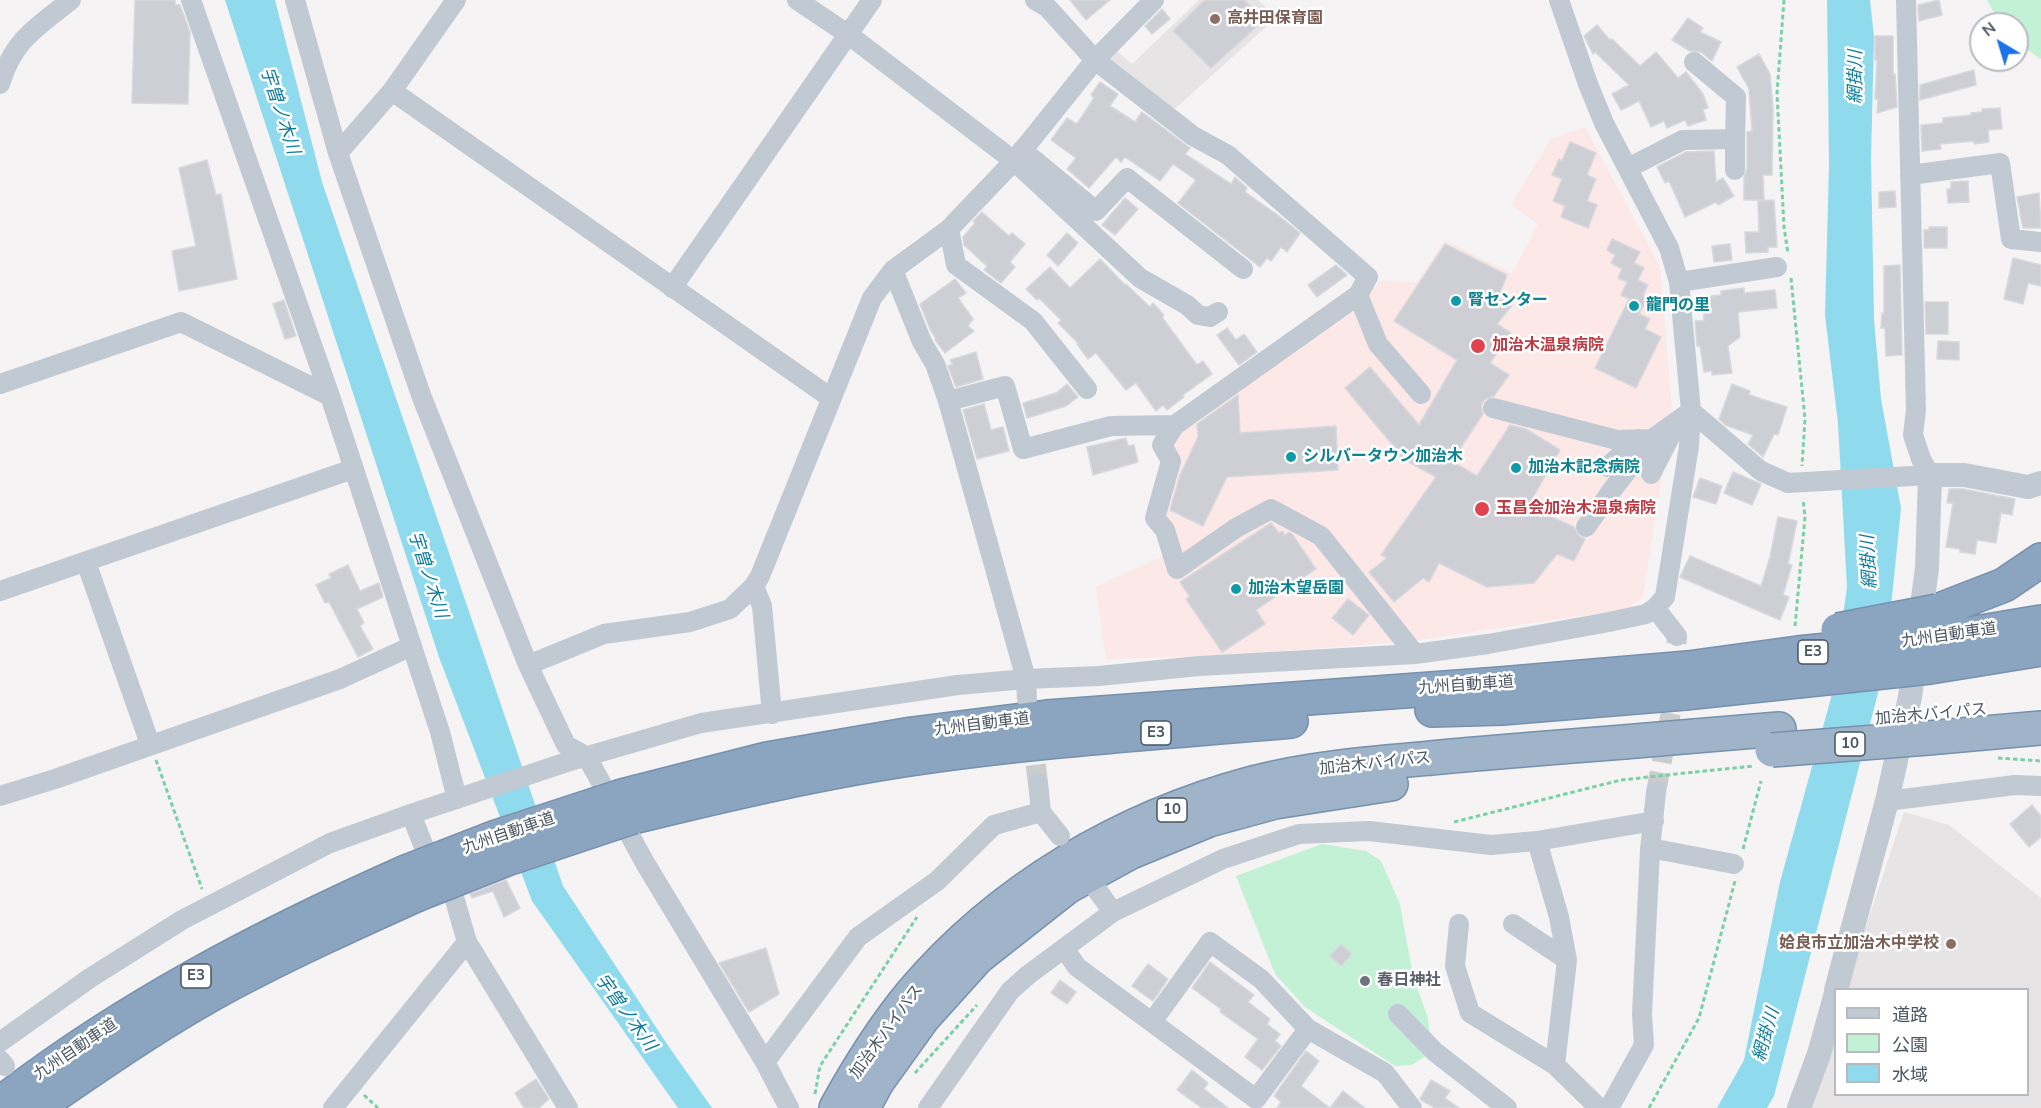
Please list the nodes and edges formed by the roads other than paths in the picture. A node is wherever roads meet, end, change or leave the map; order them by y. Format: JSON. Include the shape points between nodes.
{"nodes":[{"id":1,"x":71,"y":0,"type":"edge"},
{"id":2,"x":191,"y":0,"type":"edge"},
{"id":3,"x":295,"y":0,"type":"edge"},
{"id":4,"x":456,"y":0,"type":"edge"},
{"id":5,"x":797,"y":0,"type":"edge"},
{"id":6,"x":872,"y":0,"type":"edge"},
{"id":7,"x":1154,"y":0,"type":"edge"},
{"id":8,"x":1559,"y":0,"type":"edge"},
{"id":9,"x":1906,"y":0,"type":"edge"},
{"id":10,"x":1045,"y":2,"type":"edge"},
{"id":11,"x":849,"y":35,"type":"junction"},
{"id":12,"x":1095,"y":60,"type":"junction"},
{"id":13,"x":1694,"y":62,"type":"dead end"},
{"id":14,"x":0,"y":84,"type":"edge"},
{"id":15,"x":392,"y":91,"type":"junction"},
{"id":16,"x":1735,"y":139,"type":"junction"},
{"id":17,"x":338,"y":153,"type":"junction"},
{"id":18,"x":1018,"y":155,"type":"junction"},
{"id":19,"x":1628,"y":168,"type":"junction"},
{"id":20,"x":1735,"y":170,"type":"dead end"},
{"id":21,"x":1910,"y":174,"type":"junction"},
{"id":22,"x":949,"y":229,"type":"junction"},
{"id":23,"x":2041,"y":242,"type":"edge"},
{"id":24,"x":1785,"y":268,"type":"road end"},
{"id":25,"x":894,"y":270,"type":"junction"},
{"id":26,"x":1243,"y":270,"type":"dead end"},
{"id":27,"x":1679,"y":282,"type":"junction"},
{"id":28,"x":672,"y":288,"type":"junction"},
{"id":29,"x":1358,"y":295,"type":"junction"},
{"id":30,"x":1218,"y":312,"type":"dead end"},
{"id":31,"x":0,"y":384,"type":"edge"},
{"id":32,"x":1087,"y":389,"type":"dead end"},
{"id":33,"x":1421,"y":394,"type":"dead end"},
{"id":34,"x":330,"y":396,"type":"junction"},
{"id":35,"x":831,"y":398,"type":"junction"},
{"id":36,"x":948,"y":401,"type":"junction"},
{"id":37,"x":1493,"y":408,"type":"dead end"},
{"id":38,"x":1685,"y":414,"type":"junction"},
{"id":39,"x":1175,"y":425,"type":"junction"},
{"id":40,"x":1646,"y":439,"type":"junction"},
{"id":41,"x":1607,"y":467,"type":"dead end"},
{"id":42,"x":353,"y":469,"type":"junction"},
{"id":43,"x":1651,"y":474,"type":"dead end"},
{"id":44,"x":1919,"y":475,"type":"junction"},
{"id":45,"x":2041,"y":483,"type":"edge"},
{"id":46,"x":1586,"y":528,"type":"dead end"},
{"id":47,"x":2041,"y":560,"type":"edge"},
{"id":48,"x":86,"y":562,"type":"junction"},
{"id":49,"x":754,"y":586,"type":"junction"},
{"id":50,"x":0,"y":591,"type":"edge"},
{"id":51,"x":1655,"y":608,"type":"junction"},
{"id":52,"x":2041,"y":622,"type":"edge"},
{"id":53,"x":1936,"y":639,"type":"junction"},
{"id":54,"x":412,"y":646,"type":"junction"},
{"id":55,"x":2041,"y":649,"type":"edge"},
{"id":56,"x":1415,"y":654,"type":"junction"},
{"id":57,"x":2041,"y":661,"type":"edge"},
{"id":58,"x":1685,"y":663,"type":"junction"},
{"id":59,"x":528,"y":665,"type":"junction"},
{"id":60,"x":1026,"y":679,"type":"junction"},
{"id":61,"x":1027,"y":699,"type":"dead end"},
{"id":62,"x":2041,"y":706,"type":"edge"},
{"id":63,"x":772,"y":714,"type":"junction"},
{"id":64,"x":1928,"y":727,"type":"junction"},
{"id":65,"x":2041,"y":728,"type":"edge"},
{"id":66,"x":150,"y":744,"type":"junction"},
{"id":67,"x":587,"y":758,"type":"junction"},
{"id":68,"x":1623,"y":762,"type":"junction"},
{"id":69,"x":1038,"y":783,"type":"tunnel mouth"},
{"id":70,"x":2041,"y":786,"type":"edge"},
{"id":71,"x":1656,"y":792,"type":"tunnel mouth"},
{"id":72,"x":0,"y":796,"type":"edge"},
{"id":73,"x":461,"y":797,"type":"junction"},
{"id":74,"x":1887,"y":801,"type":"junction"},
{"id":75,"x":628,"y":807,"type":"junction"},
{"id":76,"x":1041,"y":812,"type":"junction"},
{"id":77,"x":411,"y":813,"type":"junction"},
{"id":78,"x":1654,"y":821,"type":"junction"},
{"id":79,"x":1060,"y":836,"type":"dead end"},
{"id":80,"x":1537,"y":841,"type":"junction"},
{"id":81,"x":1650,"y":848,"type":"junction"},
{"id":82,"x":1738,"y":861,"type":"road end"},
{"id":83,"x":411,"y":884,"type":"junction"},
{"id":84,"x":1097,"y":890,"type":"dead end"},
{"id":85,"x":1113,"y":912,"type":"junction"},
{"id":86,"x":1459,"y":924,"type":"dead end"},
{"id":87,"x":1513,"y":924,"type":"dead end"},
{"id":88,"x":467,"y":942,"type":"junction"},
{"id":89,"x":1064,"y":948,"type":"junction"},
{"id":90,"x":1567,"y":960,"type":"junction"},
{"id":91,"x":1837,"y":988,"type":"edge"},
{"id":92,"x":1834,"y":998,"type":"edge"},
{"id":93,"x":1398,"y":1014,"type":"dead end"},
{"id":94,"x":1152,"y":1022,"type":"junction"},
{"id":95,"x":1308,"y":1029,"type":"junction"},
{"id":96,"x":0,"y":1042,"type":"edge"},
{"id":97,"x":765,"y":1062,"type":"junction"},
{"id":98,"x":1555,"y":1065,"type":"junction"},
{"id":99,"x":825,"y":1103,"type":"edge"},
{"id":100,"x":1401,"y":1103,"type":"edge"},
{"id":101,"x":0,"y":1104,"type":"edge"},
{"id":102,"x":36,"y":1108,"type":"edge"},
{"id":103,"x":333,"y":1108,"type":"edge"},
{"id":104,"x":568,"y":1108,"type":"edge"},
{"id":105,"x":789,"y":1108,"type":"edge"},
{"id":106,"x":863,"y":1108,"type":"edge"},
{"id":107,"x":928,"y":1108,"type":"edge"},
{"id":108,"x":1507,"y":1108,"type":"edge"},
{"id":109,"x":1599,"y":1108,"type":"edge"},
{"id":110,"x":1609,"y":1108,"type":"edge"},
{"id":111,"x":1799,"y":1108,"type":"edge"}],
"edges":[{"from":1,"to":14,"type":"street","via":[[21,40],[6,63]]},
{"from":2,"to":34,"type":"street"},
{"from":3,"to":17,"type":"street"},
{"from":4,"to":15,"type":"street"},
{"from":5,"to":11,"type":"street"},
{"from":6,"to":11,"type":"street"},
{"from":7,"to":12,"type":"street"},
{"from":8,"to":19,"type":"street","via":[[1604,123]]},
{"from":9,"to":21,"type":"street"},
{"from":10,"to":12,"type":"street"},
{"from":11,"to":18,"type":"street"},
{"from":11,"to":28,"type":"street"},
{"from":12,"to":18,"type":"street"},
{"from":12,"to":29,"type":"street","via":[[1193,136],[1228,155],[1343,255],[1368,278]]},
{"from":13,"to":16,"type":"street","via":[[1736,97]]},
{"from":15,"to":17,"type":"street"},
{"from":15,"to":28,"type":"street"},
{"from":16,"to":19,"type":"street","via":[[1683,140]]},
{"from":16,"to":20,"type":"street"},
{"from":17,"to":59,"type":"street","via":[[421,395]]},
{"from":18,"to":22,"type":"street"},
{"from":18,"to":26,"type":"street","via":[[1096,211],[1127,178]]},
{"from":18,"to":30,"type":"street","via":[[1140,278],[1198,315],[1210,317]]},
{"from":19,"to":27,"type":"street","via":[[1669,248]]},
{"from":21,"to":23,"type":"street","via":[[2000,163],[2011,239]]},
{"from":21,"to":44,"type":"street","via":[[1914,435],[1921,459]]},
{"from":22,"to":25,"type":"street"},
{"from":22,"to":32,"type":"street","via":[[956,265],[1033,321]]},
{"from":24,"to":27,"type":"street"},
{"from":25,"to":35,"type":"street","via":[[872,298]]},
{"from":25,"to":36,"type":"street"},
{"from":27,"to":38,"type":"street"},
{"from":28,"to":35,"type":"street"},
{"from":29,"to":33,"type":"street","via":[[1378,344]]},
{"from":29,"to":39,"type":"street"},
{"from":31,"to":34,"type":"street","via":[[181,322]]},
{"from":34,"to":42,"type":"street"},
{"from":35,"to":49,"type":"street"},
{"from":36,"to":39,"type":"street","via":[[1005,386],[1023,449],[1111,426]]},
{"from":36,"to":60,"type":"street"},
{"from":37,"to":40,"type":"street","via":[[1617,440]]},
{"from":38,"to":40,"type":"street"},
{"from":38,"to":43,"type":"street"},
{"from":38,"to":44,"type":"street","via":[[1761,471],[1788,483]]},
{"from":38,"to":51,"type":"street","via":[[1689,446],[1674,549],[1665,597]]},
{"from":39,"to":56,"type":"street","via":[[1162,445],[1171,461],[1155,518],[1165,530],[1177,569],[1270,509],[1321,536]]},
{"from":40,"to":41,"type":"street"},
{"from":40,"to":46,"type":"street"},
{"from":42,"to":48,"type":"street"},
{"from":42,"to":54,"type":"street"},
{"from":44,"to":45,"type":"street","via":[[1964,475],[2028,486]]},
{"from":44,"to":74,"type":"street","via":[[1928,568],[1910,697]]},
{"from":47,"to":53,"type":"highway"},
{"from":48,"to":50,"type":"street"},
{"from":48,"to":66,"type":"street"},
{"from":49,"to":59,"type":"street","via":[[730,609],[690,622],[604,634]]},
{"from":49,"to":63,"type":"street","via":[[762,606]]},
{"from":51,"to":56,"type":"street","via":[[1646,614],[1609,622]]},
{"from":51,"to":58,"type":"street"},
{"from":52,"to":53,"type":"highway","name":"九州自動車道","number":"E3"},
{"from":53,"to":55,"type":"highway","name":"九州自動車道","number":"E3"},
{"from":53,"to":57,"type":"highway"},
{"from":53,"to":58,"type":"highway","name":"九州自動車道","number":"E3","bridge":true},
{"from":53,"to":58,"type":"highway","bridge":true,"via":[[1802,636]]},
{"from":54,"to":66,"type":"street","via":[[340,679]]},
{"from":54,"to":73,"type":"street"},
{"from":56,"to":60,"type":"street"},
{"from":58,"to":75,"type":"highway","name":"九州自動車道","number":"E3","via":[[1503,708],[1400,711],[1049,742],[916,758]]},
{"from":58,"to":75,"type":"highway","name":"九州自動車道","number":"E3","via":[[1500,684],[1047,717],[912,734],[767,759]]},
{"from":59,"to":67,"type":"street","via":[[566,745]]},
{"from":60,"to":61,"type":"street"},
{"from":60,"to":63,"type":"street","via":[[958,685]]},
{"from":62,"to":64,"type":"highway","name":"加治木バイパス","number":"10"},
{"from":63,"to":67,"type":"street","via":[[701,723]]},
{"from":64,"to":65,"type":"highway","name":"加治木バイパス","number":"10"},
{"from":64,"to":68,"type":"highway","name":"加治木バイパス","number":"10","bridge":true},
{"from":66,"to":72,"type":"street"},
{"from":67,"to":73,"type":"street"},
{"from":67,"to":97,"type":"street","via":[[645,863]]},
{"from":68,"to":99,"type":"highway","name":"加治木バイパス","number":"10","via":[[1389,762],[1254,783],[1152,817],[1057,868],[998,909],[912,993]]},
{"from":68,"to":106,"type":"highway","name":"加治木バイパス","number":"10","via":[[1357,788],[1275,802],[1209,820],[1131,852],[1067,888],[978,957],[923,1018]]},
{"from":69,"to":76,"type":"street"},
{"from":70,"to":74,"type":"street","via":[[2015,785]]},
{"from":71,"to":78,"type":"street"},
{"from":73,"to":77,"type":"street"},
{"from":74,"to":91,"type":"street"},
{"from":75,"to":83,"type":"highway","name":"九州自動車道","number":"E3","bridge":true,"via":[[496,837]]},
{"from":76,"to":79,"type":"street"},
{"from":76,"to":97,"type":"street","via":[[994,825],[937,881],[858,937]]},
{"from":77,"to":88,"type":"street","via":[[424,847],[454,897]]},
{"from":77,"to":96,"type":"street","via":[[330,843],[182,920],[90,978]]},
{"from":78,"to":80,"type":"street"},
{"from":78,"to":81,"type":"street"},
{"from":80,"to":85,"type":"street","via":[[1491,845],[1369,831],[1299,834],[1223,860]]},
{"from":80,"to":90,"type":"street"},
{"from":81,"to":82,"type":"street"},
{"from":81,"to":110,"type":"street","via":[[1644,1045]]},
{"from":83,"to":101,"type":"highway","name":"九州自動車道","number":"E3","via":[[318,911],[218,963],[111,1026]]},
{"from":83,"to":102,"type":"highway","name":"九州自動車道","number":"E3","via":[[329,934],[231,983],[124,1047]]},
{"from":84,"to":85,"type":"street"},
{"from":85,"to":89,"type":"street"},
{"from":86,"to":98,"type":"street","via":[[1455,966],[1470,1012]]},
{"from":87,"to":90,"type":"street"},
{"from":88,"to":103,"type":"street"},
{"from":88,"to":104,"type":"street"},
{"from":89,"to":94,"type":"street","via":[[1077,967]]},
{"from":89,"to":107,"type":"street","via":[[1010,991]]},
{"from":90,"to":98,"type":"street"},
{"from":92,"to":111,"type":"street"},
{"from":93,"to":108,"type":"street","via":[[1435,1052]]},
{"from":94,"to":95,"type":"street","via":[[1256,1099]]},
{"from":94,"to":95,"type":"street","via":[[1210,942],[1261,979]]},
{"from":95,"to":100,"type":"street","via":[[1386,1073]]},
{"from":97,"to":105,"type":"street"},
{"from":98,"to":109,"type":"street"}]}
